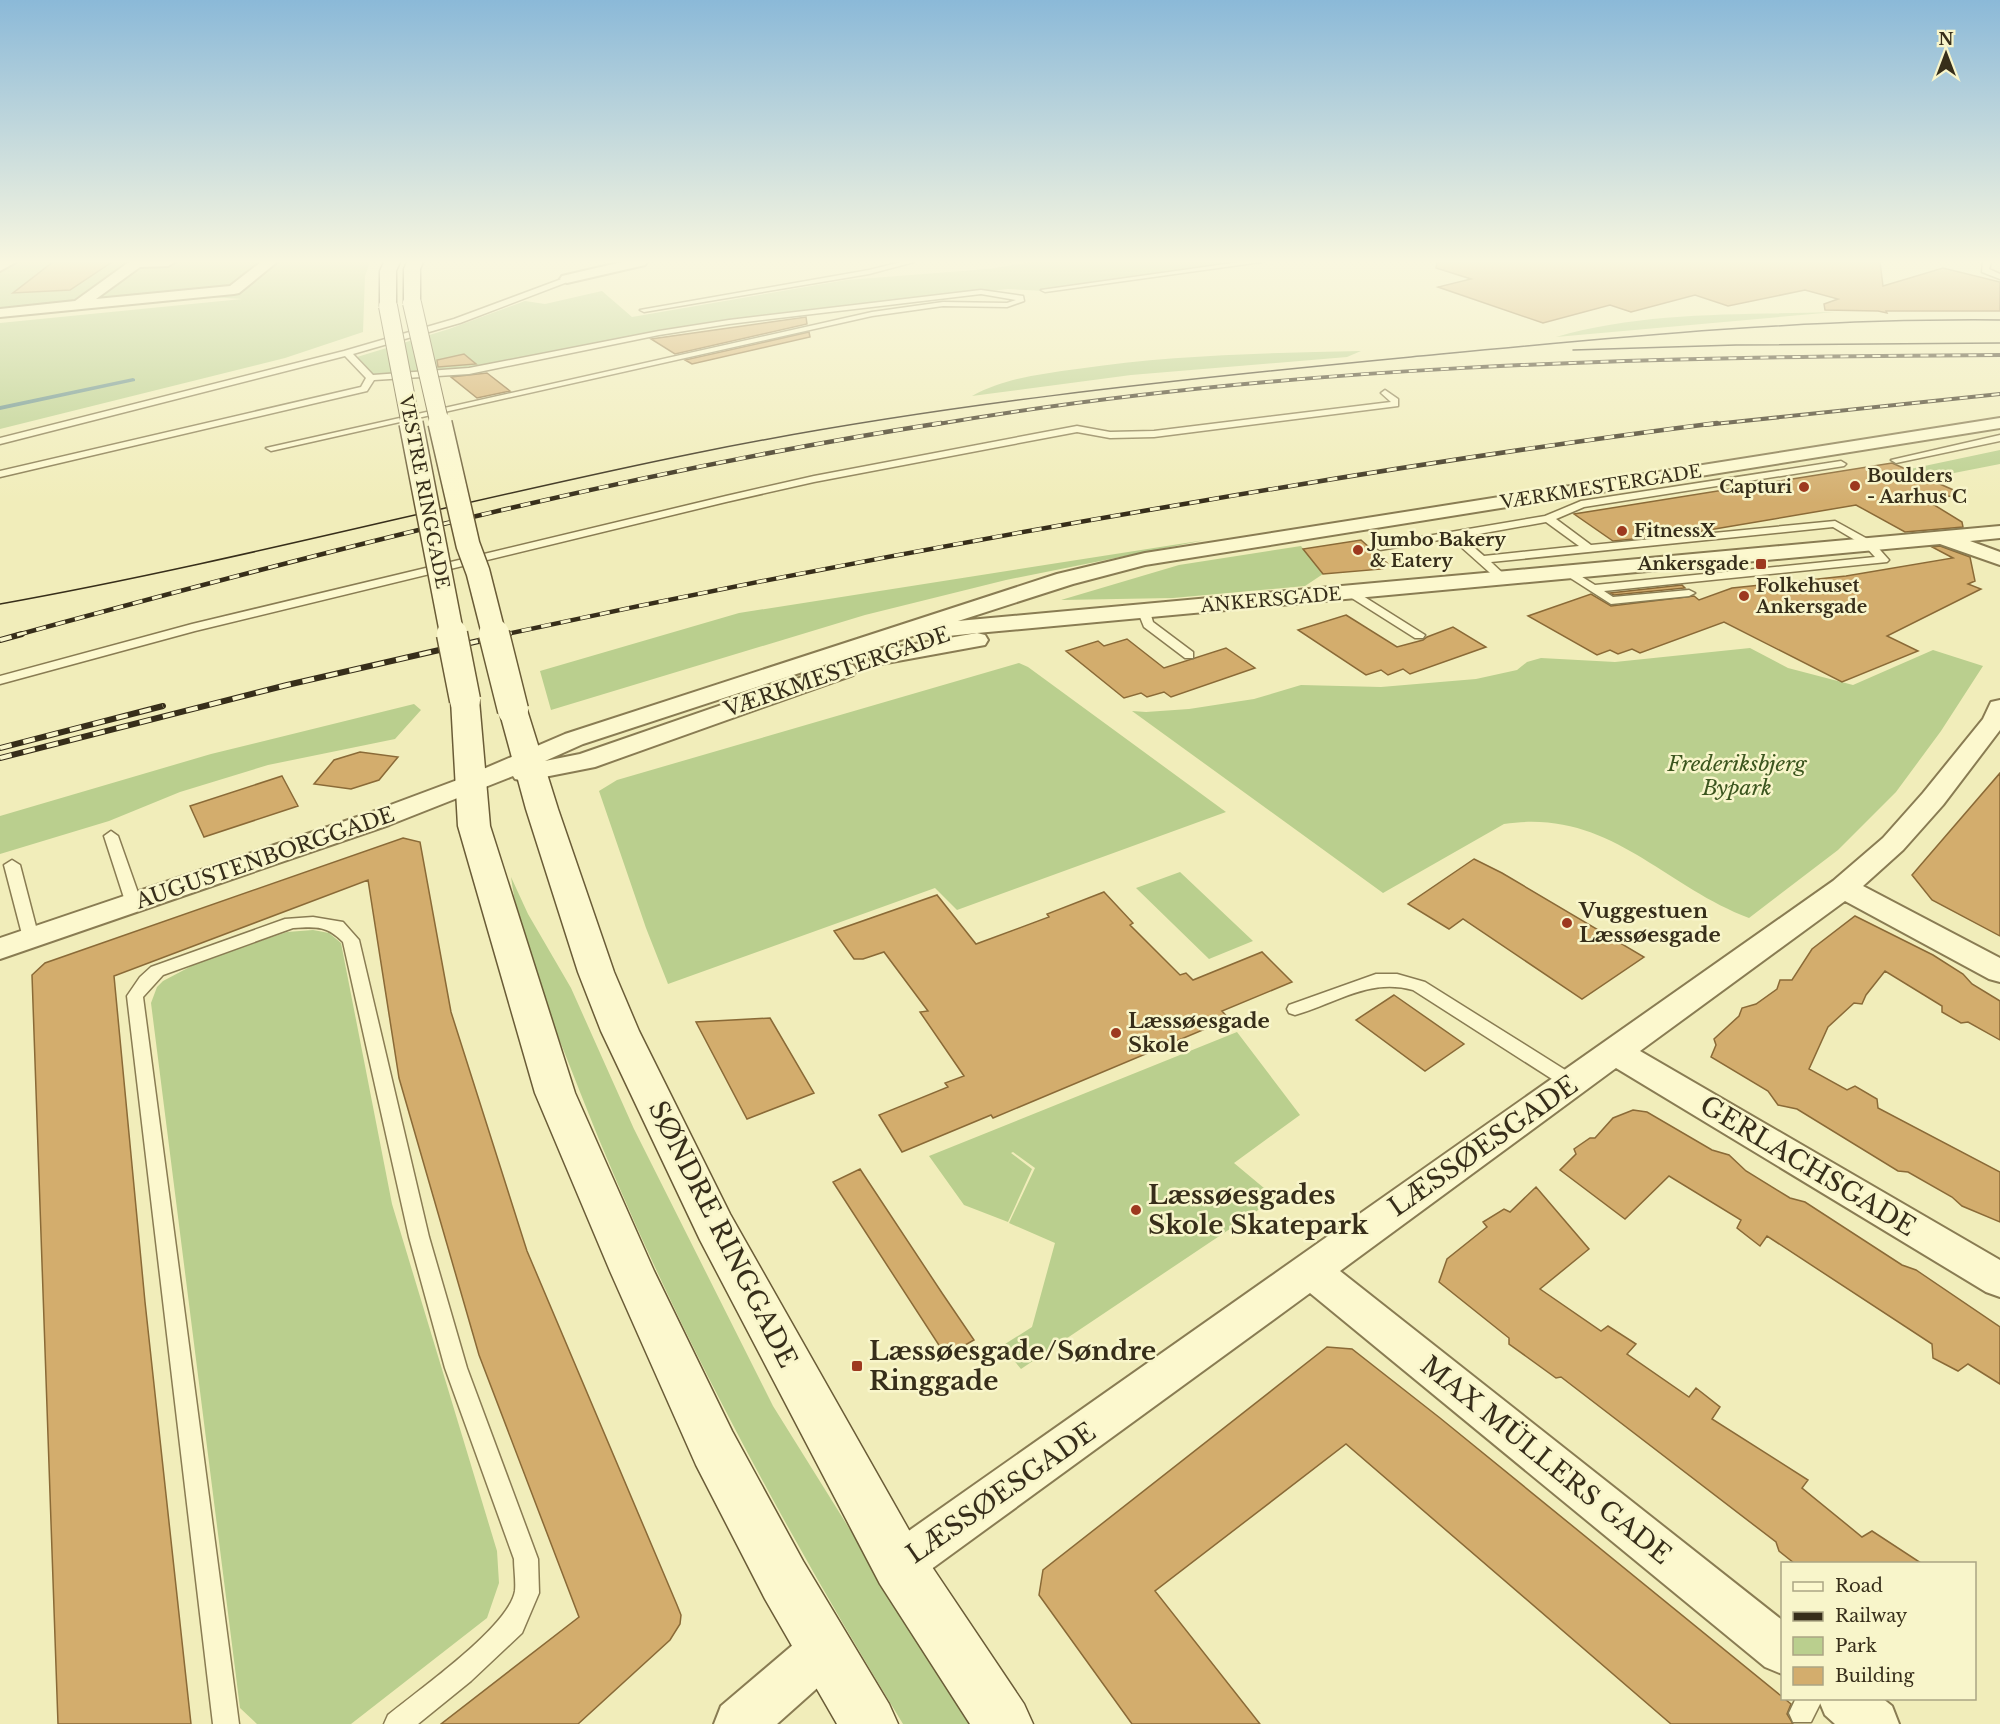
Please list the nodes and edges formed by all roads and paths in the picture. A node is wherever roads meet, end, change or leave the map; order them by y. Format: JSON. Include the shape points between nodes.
{"nodes":[{"id":1,"x":383,"y":342,"type":"edge"},
{"id":2,"x":395,"y":342,"type":"edge"},
{"id":3,"x":421,"y":342,"type":"edge"},
{"id":4,"x":612,"y":342,"type":"edge"},
{"id":5,"x":738,"y":342,"type":"edge"},
{"id":6,"x":347,"y":353,"type":"junction"},
{"id":7,"x":371,"y":378,"type":"junction"},
{"id":8,"x":1385,"y":393,"type":"dead end"},
{"id":9,"x":2000,"y":423,"type":"edge"},
{"id":10,"x":2000,"y":438,"type":"edge"},
{"id":11,"x":0,"y":441,"type":"edge"},
{"id":12,"x":271,"y":447,"type":"dead end"},
{"id":13,"x":1896,"y":460,"type":"dead end"},
{"id":14,"x":1841,"y":464,"type":"dead end"},
{"id":15,"x":0,"y":474,"type":"edge"},
{"id":16,"x":1548,"y":519,"type":"junction"},
{"id":17,"x":2000,"y":532,"type":"edge"},
{"id":18,"x":1454,"y":535,"type":"junction"},
{"id":19,"x":1934,"y":537,"type":"junction"},
{"id":20,"x":1869,"y":544,"type":"junction"},
{"id":21,"x":1380,"y":547,"type":"dead end"},
{"id":22,"x":1589,"y":548,"type":"junction"},
{"id":23,"x":1203,"y":551,"type":"junction"},
{"id":24,"x":2000,"y":559,"type":"edge"},
{"id":25,"x":1482,"y":560,"type":"junction"},
{"id":26,"x":1567,"y":572,"type":"junction"},
{"id":27,"x":1502,"y":578,"type":"junction"},
{"id":28,"x":1593,"y":589,"type":"junction"},
{"id":29,"x":1352,"y":593,"type":"junction"},
{"id":30,"x":1689,"y":593,"type":"dead end"},
{"id":31,"x":1144,"y":612,"type":"junction"},
{"id":32,"x":967,"y":627,"type":"junction"},
{"id":33,"x":896,"y":633,"type":"junction"},
{"id":34,"x":1419,"y":635,"type":"dead end"},
{"id":35,"x":1189,"y":655,"type":"dead end"},
{"id":36,"x":881,"y":657,"type":"junction"},
{"id":37,"x":0,"y":680,"type":"edge"},
{"id":38,"x":513,"y":710,"type":"joint"},
{"id":39,"x":1998,"y":716,"type":"edge"},
{"id":40,"x":529,"y":766,"type":"junction"},
{"id":41,"x":469,"y":785,"type":"junction"},
{"id":42,"x":111,"y":836,"type":"dead end"},
{"id":43,"x":12,"y":865,"type":"dead end"},
{"id":44,"x":1844,"y":888,"type":"junction"},
{"id":45,"x":134,"y":904,"type":"junction"},
{"id":46,"x":31,"y":938,"type":"junction"},
{"id":47,"x":0,"y":949,"type":"edge"},
{"id":48,"x":2000,"y":971,"type":"edge"},
{"id":49,"x":1295,"y":1009,"type":"dead end"},
{"id":50,"x":1615,"y":1052,"type":"junction"},
{"id":51,"x":1572,"y":1083,"type":"junction"},
{"id":52,"x":1309,"y":1269,"type":"junction"},
{"id":53,"x":2000,"y":1280,"type":"edge"},
{"id":54,"x":899,"y":1565,"type":"junction"},
{"id":55,"x":825,"y":1649,"type":"junction"},
{"id":56,"x":1781,"y":1649,"type":"edge"},
{"id":57,"x":1818,"y":1703,"type":"edge"},
{"id":58,"x":226,"y":1724,"type":"edge"},
{"id":59,"x":397,"y":1724,"type":"edge"},
{"id":60,"x":739,"y":1724,"type":"edge"},
{"id":61,"x":869,"y":1724,"type":"edge"},
{"id":62,"x":1004,"y":1724,"type":"edge"},
{"id":63,"x":1874,"y":1724,"type":"edge"}],
"edges":[{"from":1,"to":6,"type":"lane"},
{"from":2,"to":41,"type":"main road","name":"VESTRE RINGGADE","bridge":true,"via":[[465,700]]},
{"from":3,"to":38,"type":"main road","name":"VESTRE RINGGADE","bridge":true,"via":[[468,545]]},
{"from":4,"to":7,"type":"lane","via":[[469,371]]},
{"from":5,"to":12,"type":"lane"},
{"from":6,"to":7,"type":"lane"},
{"from":6,"to":11,"type":"lane"},
{"from":7,"to":15,"type":"lane","via":[[364,389]]},
{"from":8,"to":37,"type":"lane","via":[[1395,404],[1154,434],[1110,435],[1077,429],[814,479],[192,628]]},
{"from":9,"to":23,"type":"street","name":"VÆRKMESTERGADE"},
{"from":10,"to":13,"type":"lane"},
{"from":14,"to":16,"type":"lane","via":[[1581,504]]},
{"from":16,"to":18,"type":"lane"},
{"from":16,"to":22,"type":"lane"},
{"from":17,"to":19,"type":"street","name":"ANKERSGADE"},
{"from":18,"to":21,"type":"lane"},
{"from":18,"to":25,"type":"lane"},
{"from":19,"to":20,"type":"street","name":"ANKERSGADE"},
{"from":19,"to":24,"type":"street","name":"ANKERSGADE"},
{"from":20,"to":22,"type":"lane","via":[[1835,524]]},
{"from":20,"to":26,"type":"street","name":"ANKERSGADE"},
{"from":20,"to":28,"type":"lane","via":[[1883,560]]},
{"from":22,"to":25,"type":"lane"},
{"from":23,"to":32,"type":"street","name":"VÆRKMESTERGADE","via":[[1077,588]]},
{"from":23,"to":33,"type":"street","name":"VÆRKMESTERGADE","via":[[1103,568]]},
{"from":25,"to":27,"type":"lane"},
{"from":26,"to":27,"type":"street","name":"ANKERSGADE"},
{"from":26,"to":28,"type":"lane"},
{"from":27,"to":29,"type":"street","name":"ANKERSGADE"},
{"from":28,"to":30,"type":"lane","via":[[1611,601]]},
{"from":29,"to":31,"type":"street","name":"ANKERSGADE"},
{"from":29,"to":34,"type":"lane"},
{"from":31,"to":32,"type":"street","name":"ANKERSGADE"},
{"from":31,"to":35,"type":"lane","via":[[1148,624]]},
{"from":31,"to":36,"type":"street","name":"ANKERSGADE"},
{"from":32,"to":33,"type":"street","name":"ANKERSGADE"},
{"from":32,"to":36,"type":"street","name":"VÆRKMESTERGADE"},
{"from":33,"to":40,"type":"street","name":"VÆRKMESTERGADE","via":[[574,739]]},
{"from":36,"to":40,"type":"street","name":"VÆRKMESTERGADE","via":[[586,761]]},
{"from":38,"to":40,"type":"main road","name":"SØNDRE RINGGADE"},
{"from":39,"to":44,"type":"street","name":"LÆSSØESGADE","via":[[1933,799]]},
{"from":40,"to":41,"type":"street","name":"VÆRKMESTERGADE"},
{"from":40,"to":54,"type":"main road","name":"SØNDRE RINGGADE","via":[[596,972],[620,1031],[715,1227]]},
{"from":41,"to":45,"type":"street","name":"AUGUSTENBORGGADE"},
{"from":41,"to":55,"type":"main road","via":[[474,826],[555,1093],[714,1448]]},
{"from":42,"to":45,"type":"lane"},
{"from":43,"to":46,"type":"lane"},
{"from":44,"to":48,"type":"street"},
{"from":44,"to":50,"type":"street","name":"LÆSSØESGADE"},
{"from":45,"to":46,"type":"street","name":"AUGUSTENBORGGADE"},
{"from":46,"to":47,"type":"street","name":"AUGUSTENBORGGADE"},
{"from":49,"to":51,"type":"lane","via":[[1376,981],[1397,980],[1419,986]]},
{"from":50,"to":51,"type":"street","name":"LÆSSØESGADE"},
{"from":50,"to":53,"type":"street","name":"GERLACHSGADE"},
{"from":51,"to":52,"type":"street","name":"LÆSSØESGADE"},
{"from":52,"to":54,"type":"street","name":"LÆSSØESGADE"},
{"from":52,"to":56,"type":"street","name":"MAX MÜLLERS GADE"},
{"from":54,"to":62,"type":"main road","name":"SØNDRE RINGGADE"},
{"from":55,"to":60,"type":"street"},
{"from":55,"to":61,"type":"main road"},
{"from":57,"to":63,"type":"street"},
{"from":58,"to":59,"type":"lane","via":[[135,996],[157,971],[291,923],[313,922],[337,926],[351,940],[419,1237],[456,1368],[526,1559],[527,1593],[513,1624],[462,1672]]}]}
